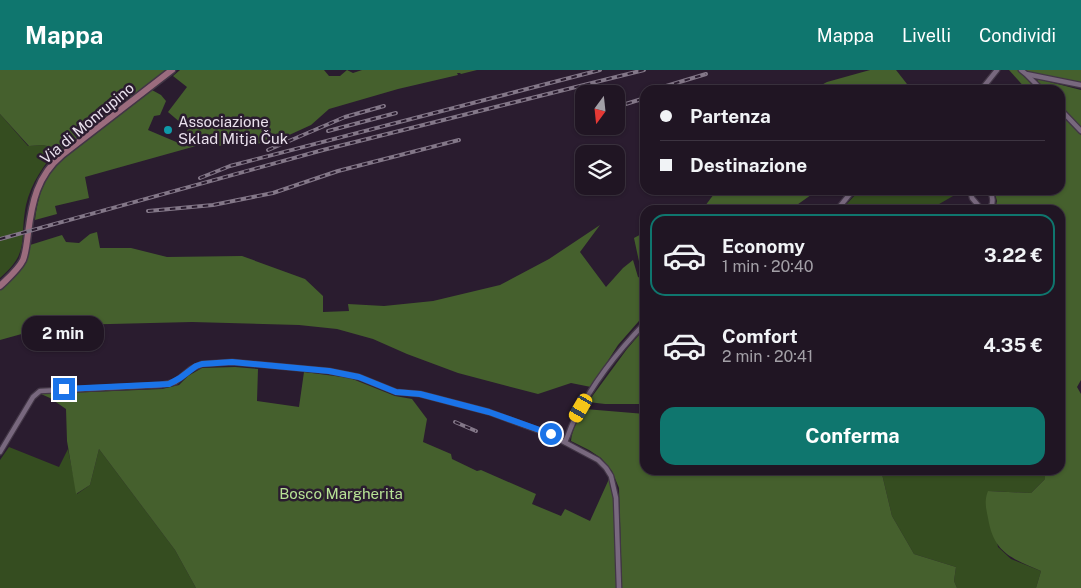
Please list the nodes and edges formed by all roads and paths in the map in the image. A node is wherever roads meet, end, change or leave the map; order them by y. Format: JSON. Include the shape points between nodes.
{"nodes":[{"id":1,"x":172,"y":70,"type":"edge"},
{"id":2,"x":1022,"y":70,"type":"edge"},
{"id":3,"x":994,"y":71,"type":"edge"},
{"id":4,"x":1026,"y":74,"type":"junction"},
{"id":5,"x":984,"y":85,"type":"edge"},
{"id":6,"x":1037,"y":85,"type":"edge"},
{"id":7,"x":1081,"y":85,"type":"edge"},
{"id":8,"x":1065,"y":114,"type":"edge"},
{"id":9,"x":1081,"y":131,"type":"edge"},
{"id":10,"x":849,"y":195,"type":"edge"},
{"id":11,"x":841,"y":205,"type":"edge"},
{"id":12,"x":0,"y":286,"type":"edge"},
{"id":13,"x":640,"y":328,"type":"edge"},
{"id":14,"x":0,"y":440,"type":"edge"},
{"id":15,"x":565,"y":442,"type":"junction"},
{"id":16,"x":4,"y":445,"type":"junction"},
{"id":17,"x":0,"y":452,"type":"edge"},
{"id":18,"x":619,"y":588,"type":"edge"}],
"edges":[{"from":1,"to":12,"type":"main road","name":"Via di Monrupino","via":[[47,170],[34,196],[22,261]]},
{"from":2,"to":4,"type":"street"},
{"from":3,"to":5,"type":"street"},
{"from":4,"to":6,"type":"street"},
{"from":4,"to":7,"type":"street"},
{"from":8,"to":9,"type":"street"},
{"from":10,"to":11,"type":"street"},
{"from":13,"to":15,"type":"street","via":[[584,402]]},
{"from":14,"to":16,"type":"street"},
{"from":15,"to":16,"type":"street","via":[[489,412],[420,394],[396,392],[359,377],[232,362],[202,364],[175,382],[162,385],[40,391]]},
{"from":15,"to":18,"type":"street","via":[[598,460],[613,481]]},
{"from":16,"to":17,"type":"street"}]}
